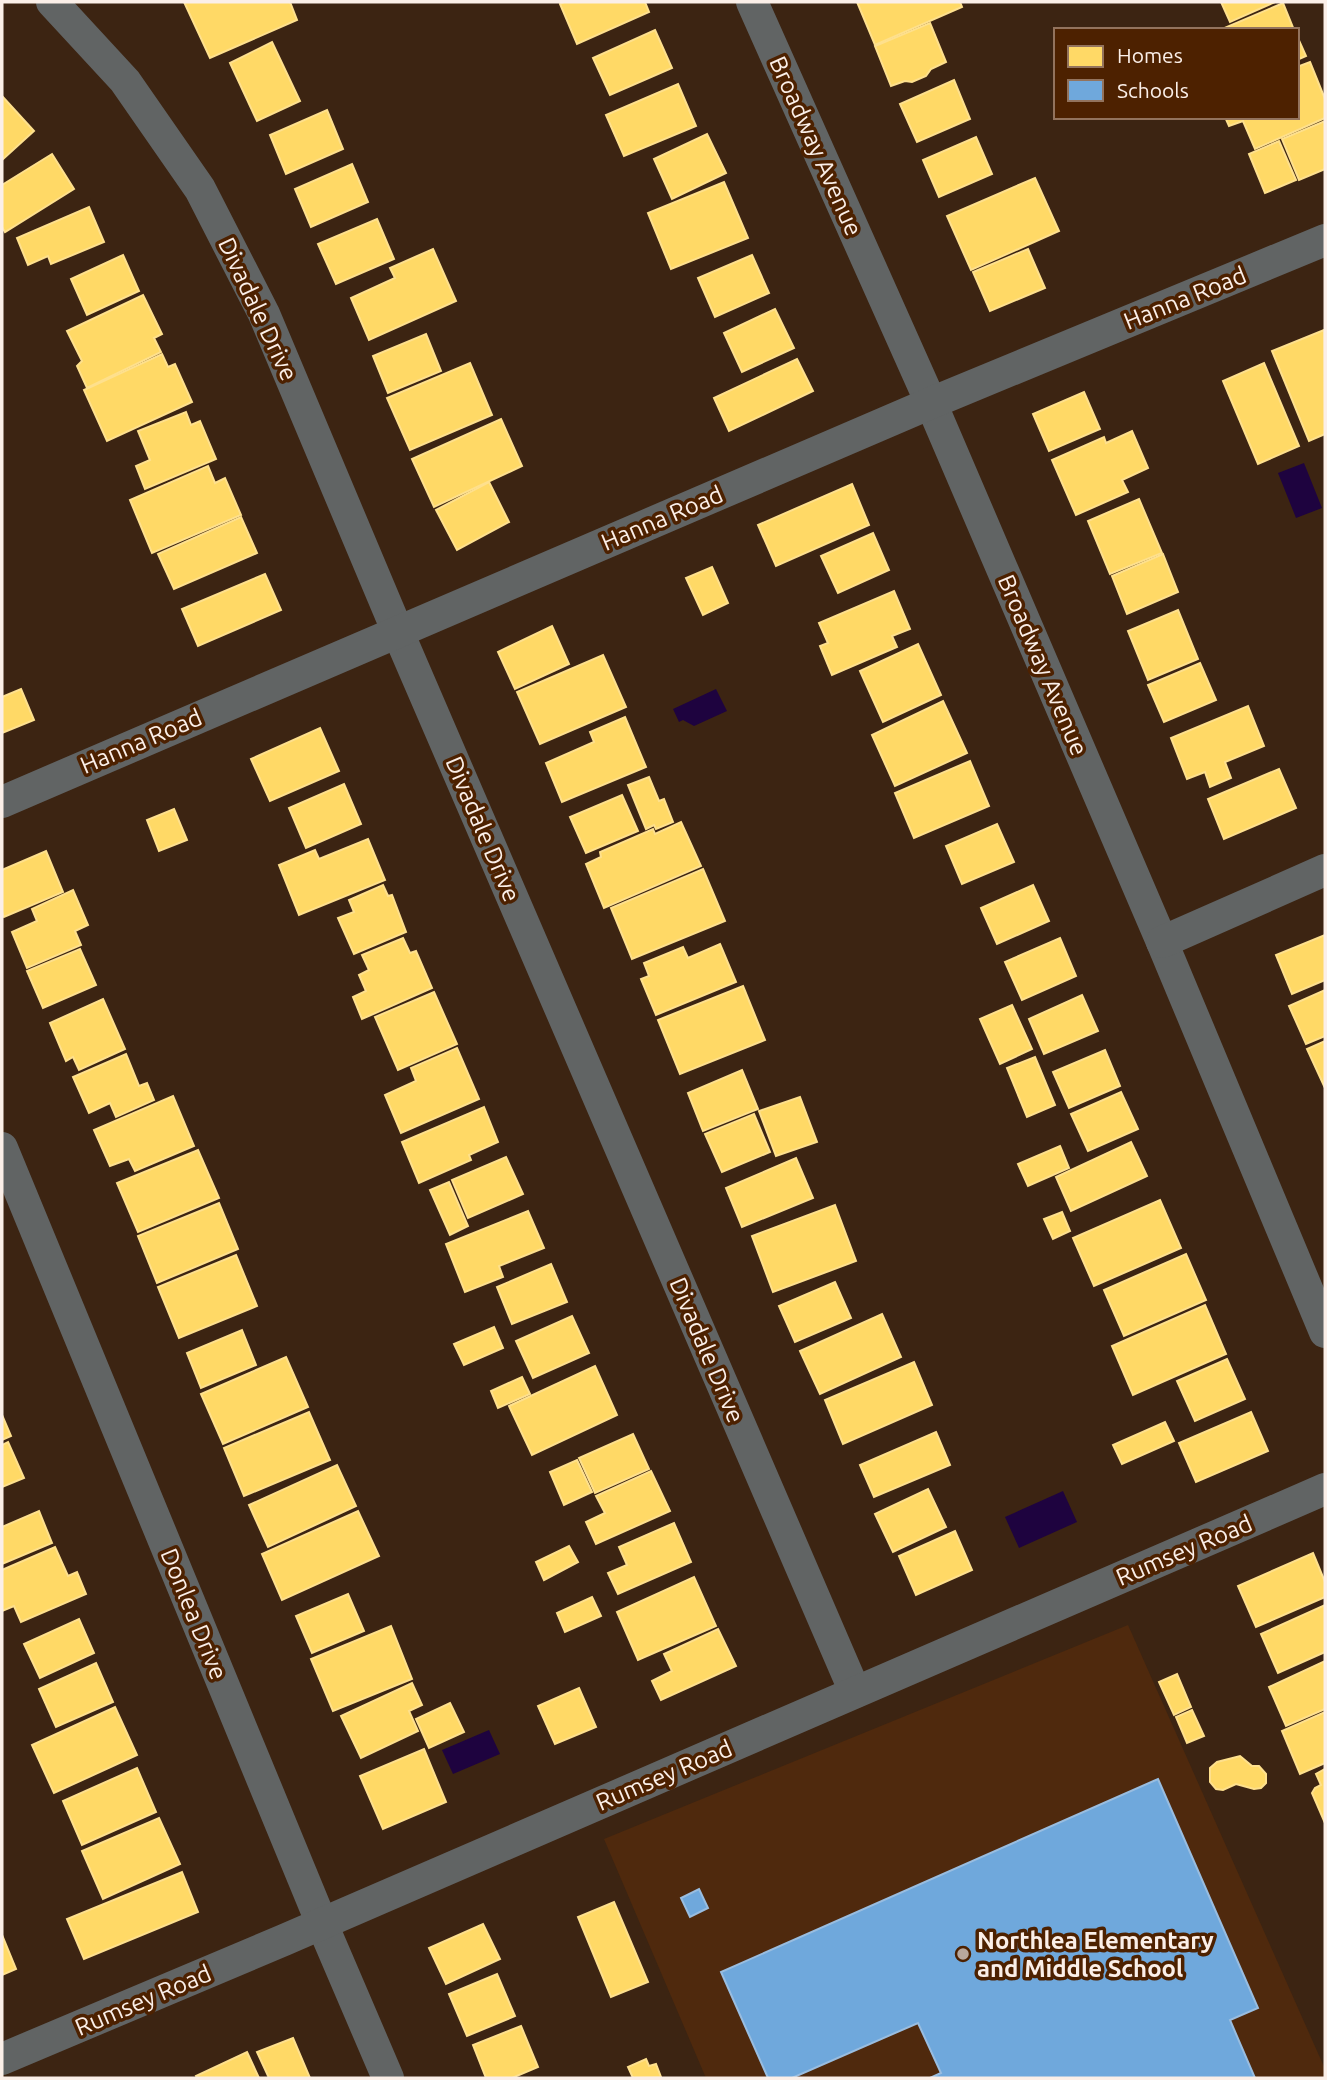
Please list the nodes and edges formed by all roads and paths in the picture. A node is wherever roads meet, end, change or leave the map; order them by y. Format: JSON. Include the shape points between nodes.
{"nodes":[{"id":1,"x":52,"y":2,"type":"edge"},
{"id":2,"x":752,"y":2,"type":"edge"},
{"id":3,"x":1325,"y":240,"type":"edge"},
{"id":4,"x":931,"y":403,"type":"junction"},
{"id":5,"x":397,"y":630,"type":"junction"},
{"id":6,"x":2,"y":802,"type":"edge"},
{"id":7,"x":1325,"y":870,"type":"edge"},
{"id":8,"x":1162,"y":942,"type":"junction"},
{"id":9,"x":2,"y":1148,"type":"edge"},
{"id":10,"x":1325,"y":1332,"type":"edge"},
{"id":11,"x":1325,"y":1489,"type":"edge"},
{"id":12,"x":855,"y":1692,"type":"junction"},
{"id":13,"x":322,"y":1924,"type":"junction"},
{"id":14,"x":2,"y":2059,"type":"edge"},
{"id":15,"x":388,"y":2078,"type":"edge"}],
"edges":[{"from":1,"to":5,"type":"street","name":"Divadale Drive","via":[[125,81],[201,189],[264,314]]},
{"from":2,"to":4,"type":"street","name":"Broadway Avenue"},
{"from":3,"to":4,"type":"street","name":"Hanna Road"},
{"from":4,"to":5,"type":"street","name":"Hanna Road"},
{"from":4,"to":8,"type":"street","name":"Broadway Avenue"},
{"from":5,"to":6,"type":"street","name":"Hanna Road"},
{"from":5,"to":12,"type":"street","name":"Divadale Drive"},
{"from":7,"to":8,"type":"street"},
{"from":8,"to":10,"type":"street","name":"Broadway Avenue"},
{"from":9,"to":13,"type":"street","name":"Donlea Drive"},
{"from":11,"to":12,"type":"street","name":"Rumsey Road"},
{"from":12,"to":13,"type":"street","name":"Rumsey Road"},
{"from":13,"to":14,"type":"street","name":"Rumsey Road"},
{"from":13,"to":15,"type":"street","name":"Donlea Drive"}]}
